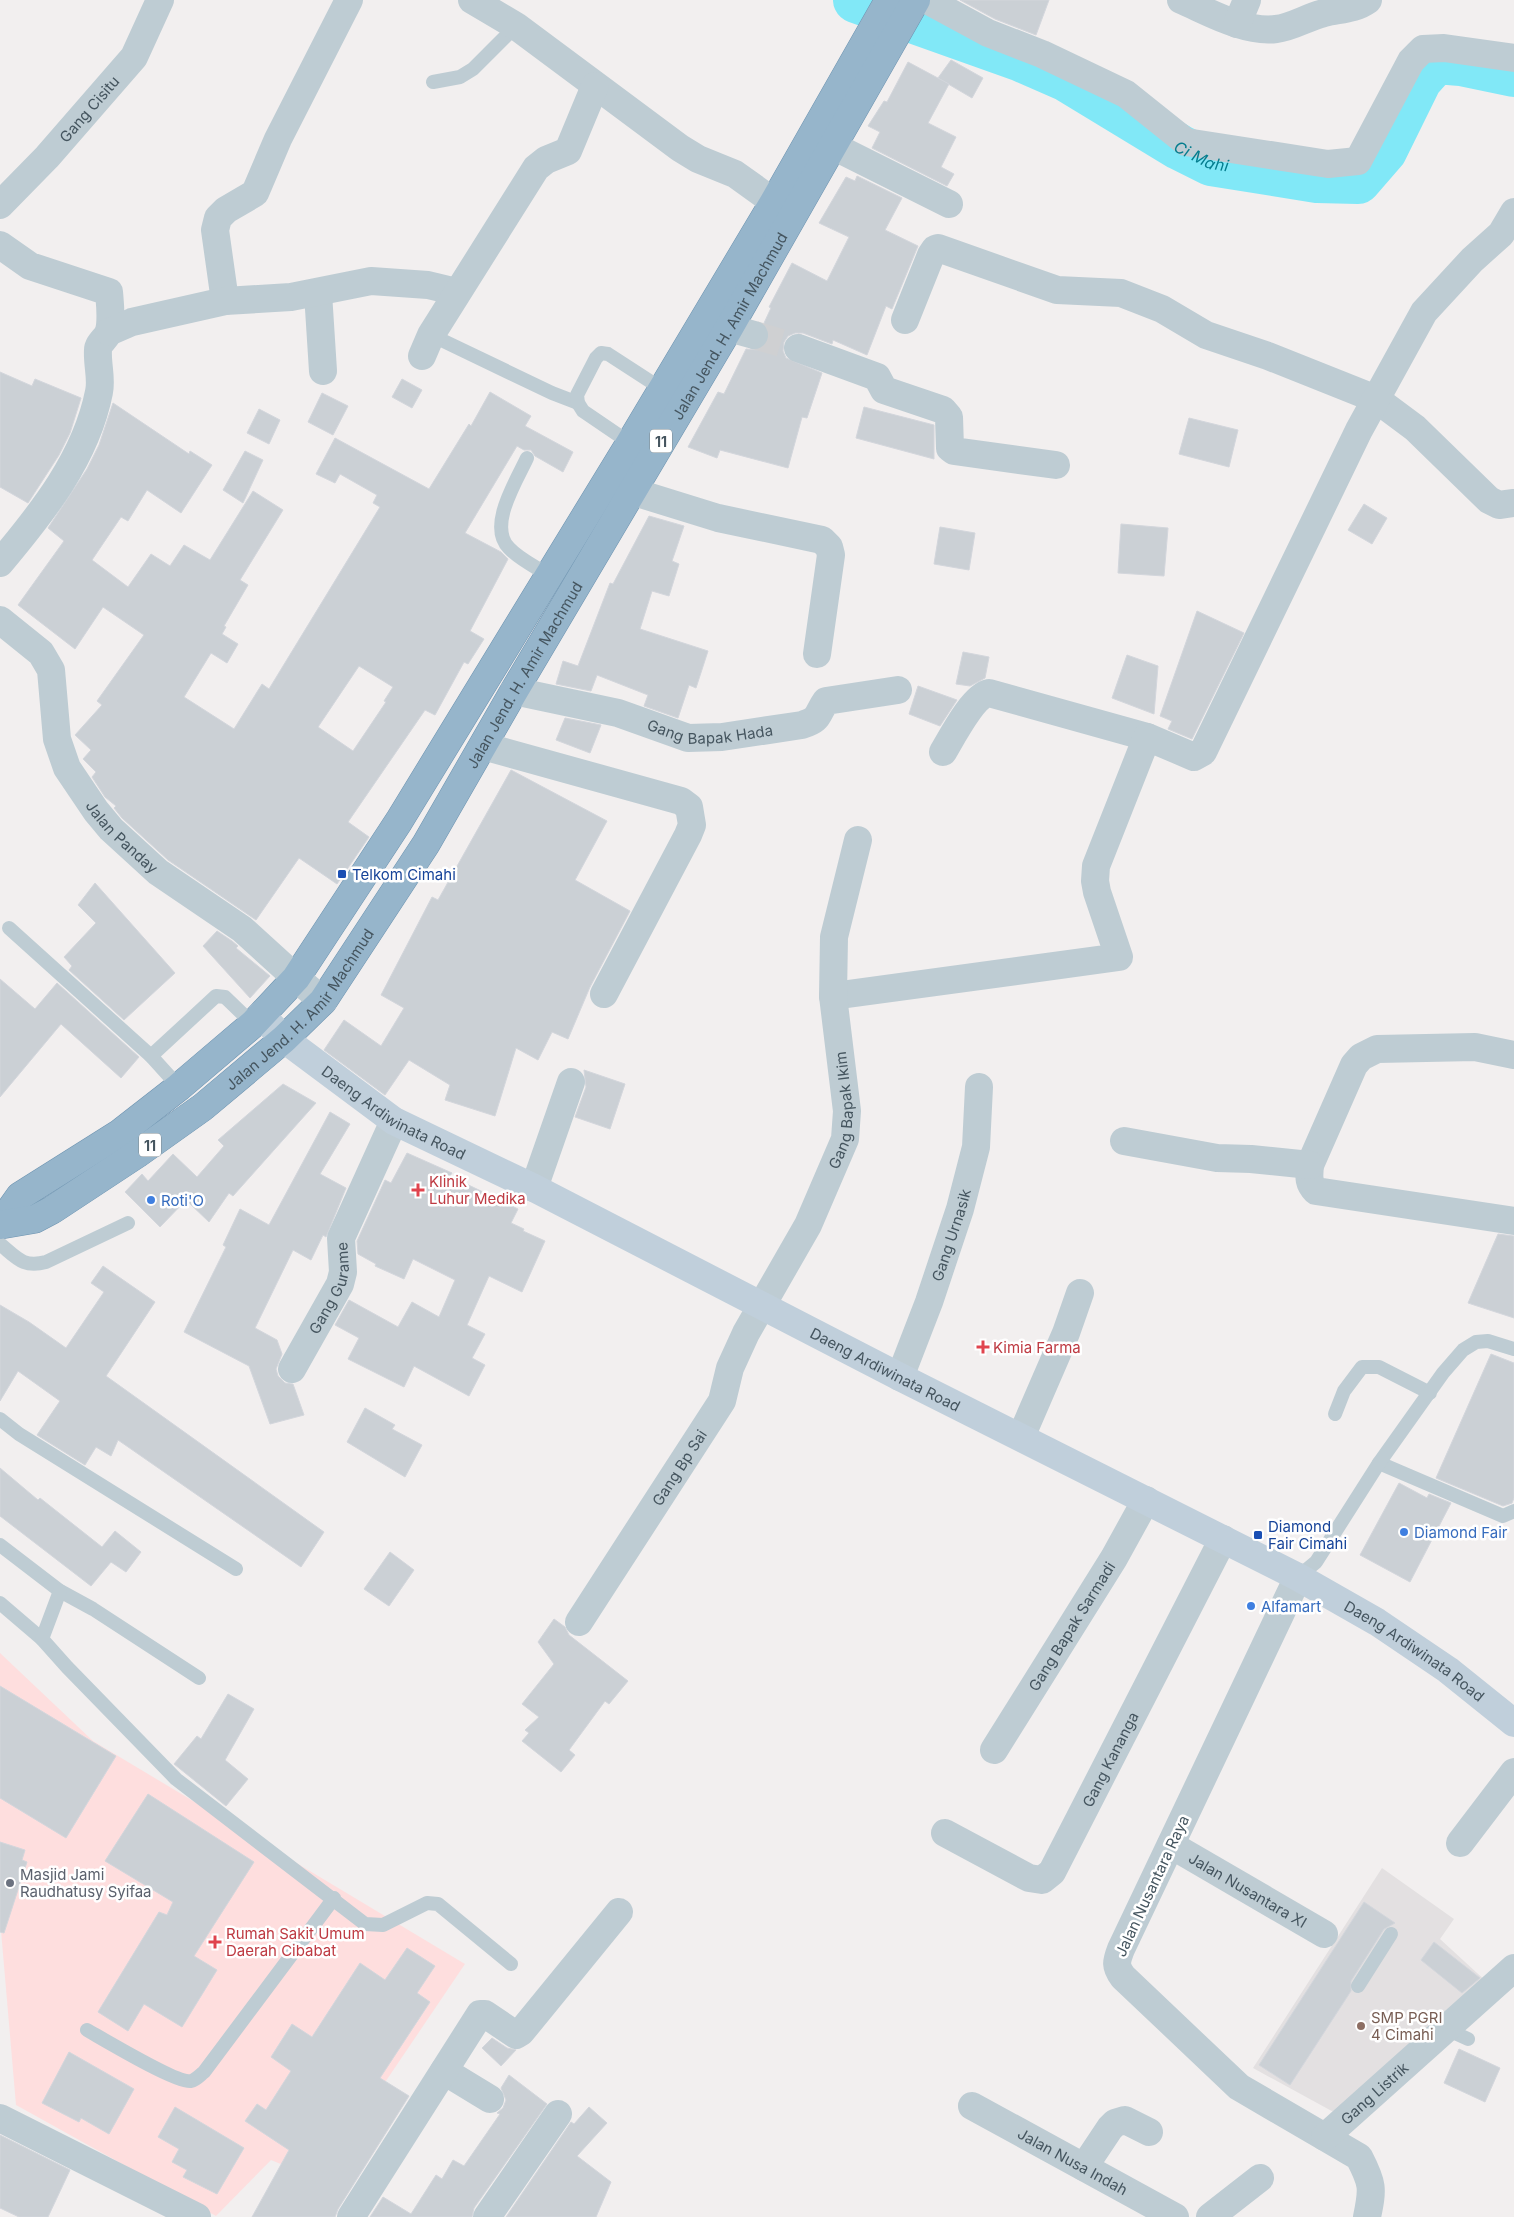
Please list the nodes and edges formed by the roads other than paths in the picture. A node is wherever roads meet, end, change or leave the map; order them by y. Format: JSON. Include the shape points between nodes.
{"nodes":[{"id":1,"x":160,"y":0,"type":"edge"},
{"id":2,"x":349,"y":0,"type":"edge"},
{"id":3,"x":472,"y":0,"type":"edge"},
{"id":4,"x":912,"y":0,"type":"edge"},
{"id":5,"x":1181,"y":0,"type":"edge"},
{"id":6,"x":1368,"y":0,"type":"edge"},
{"id":7,"x":1242,"y":12,"type":"edge"},
{"id":8,"x":516,"y":26,"type":"junction"},
{"id":9,"x":1514,"y":58,"type":"edge"},
{"id":10,"x":433,"y":82,"type":"dead end"},
{"id":11,"x":596,"y":86,"type":"junction"},
{"id":12,"x":832,"y":146,"type":"junction"},
{"id":13,"x":774,"y":202,"type":"junction"},
{"id":14,"x":950,"y":204,"type":"dead end"},
{"id":15,"x":0,"y":205,"type":"edge"},
{"id":16,"x":1514,"y":212,"type":"edge"},
{"id":17,"x":0,"y":245,"type":"edge"},
{"id":18,"x":457,"y":292,"type":"junction"},
{"id":19,"x":318,"y":293,"type":"junction"},
{"id":20,"x":225,"y":301,"type":"junction"},
{"id":21,"x":905,"y":320,"type":"dead end"},
{"id":22,"x":103,"y":340,"type":"junction"},
{"id":23,"x":426,"y":345,"type":"joint"},
{"id":24,"x":798,"y":348,"type":"tunnel mouth"},
{"id":25,"x":323,"y":372,"type":"dead end"},
{"id":26,"x":662,"y":389,"type":"junction"},
{"id":27,"x":1376,"y":399,"type":"junction"},
{"id":28,"x":578,"y":403,"type":"junction"},
{"id":29,"x":630,"y":443,"type":"junction"},
{"id":30,"x":527,"y":458,"type":"dead end"},
{"id":31,"x":1056,"y":465,"type":"dead end"},
{"id":32,"x":631,"y":491,"type":"junction"},
{"id":33,"x":1514,"y":503,"type":"edge"},
{"id":34,"x":0,"y":563,"type":"edge"},
{"id":35,"x":548,"y":575,"type":"junction"},
{"id":36,"x":0,"y":620,"type":"edge"},
{"id":37,"x":817,"y":654,"type":"dead end"},
{"id":38,"x":514,"y":690,"type":"junction"},
{"id":39,"x":898,"y":690,"type":"dead end"},
{"id":40,"x":1147,"y":737,"type":"junction"},
{"id":41,"x":482,"y":746,"type":"junction"},
{"id":42,"x":943,"y":752,"type":"dead end"},
{"id":43,"x":858,"y":840,"type":"dead end"},
{"id":44,"x":9,"y":928,"type":"dead end"},
{"id":45,"x":296,"y":978,"type":"junction"},
{"id":46,"x":604,"y":994,"type":"dead end"},
{"id":47,"x":833,"y":996,"type":"junction"},
{"id":48,"x":323,"y":1001,"type":"junction"},
{"id":49,"x":257,"y":1019,"type":"junction"},
{"id":50,"x":284,"y":1039,"type":"junction"},
{"id":51,"x":1514,"y":1055,"type":"edge"},
{"id":52,"x":151,"y":1056,"type":"junction"},
{"id":53,"x":572,"y":1082,"type":"dead end"},
{"id":54,"x":179,"y":1087,"type":"junction"},
{"id":55,"x":979,"y":1087,"type":"dead end"},
{"id":56,"x":394,"y":1121,"type":"junction"},
{"id":57,"x":1124,"y":1141,"type":"dead end"},
{"id":58,"x":1310,"y":1166,"type":"junction"},
{"id":59,"x":534,"y":1188,"type":"junction"},
{"id":60,"x":1514,"y":1221,"type":"edge"},
{"id":61,"x":128,"y":1223,"type":"dead end"},
{"id":62,"x":0,"y":1225,"type":"edge"},
{"id":63,"x":0,"y":1244,"type":"edge"},
{"id":64,"x":1080,"y":1293,"type":"dead end"},
{"id":65,"x":762,"y":1305,"type":"junction"},
{"id":66,"x":1514,"y":1349,"type":"edge"},
{"id":67,"x":292,"y":1369,"type":"dead end"},
{"id":68,"x":900,"y":1376,"type":"junction"},
{"id":69,"x":1430,"y":1393,"type":"junction"},
{"id":70,"x":1335,"y":1414,"type":"dead end"},
{"id":71,"x":0,"y":1419,"type":"edge"},
{"id":72,"x":1021,"y":1437,"type":"junction"},
{"id":73,"x":1380,"y":1464,"type":"junction"},
{"id":74,"x":1146,"y":1500,"type":"junction"},
{"id":75,"x":1514,"y":1512,"type":"edge"},
{"id":76,"x":1223,"y":1539,"type":"junction"},
{"id":77,"x":0,"y":1546,"type":"edge"},
{"id":78,"x":236,"y":1569,"type":"dead end"},
{"id":79,"x":1298,"y":1577,"type":"junction"},
{"id":80,"x":60,"y":1591,"type":"junction"},
{"id":81,"x":0,"y":1603,"type":"edge"},
{"id":82,"x":579,"y":1622,"type":"dead end"},
{"id":83,"x":42,"y":1639,"type":"junction"},
{"id":84,"x":199,"y":1678,"type":"dead end"},
{"id":85,"x":1514,"y":1723,"type":"edge"},
{"id":86,"x":994,"y":1750,"type":"dead end"},
{"id":87,"x":1514,"y":1772,"type":"edge"},
{"id":88,"x":945,"y":1833,"type":"dead end"},
{"id":89,"x":1460,"y":1843,"type":"dead end"},
{"id":90,"x":1171,"y":1845,"type":"junction"},
{"id":91,"x":334,"y":1898,"type":"junction"},
{"id":92,"x":619,"y":1912,"type":"dead end"},
{"id":93,"x":1391,"y":1934,"type":"dead end"},
{"id":94,"x":1329,"y":1938,"type":"dead end"},
{"id":95,"x":511,"y":1964,"type":"dead end"},
{"id":96,"x":1514,"y":1968,"type":"edge"},
{"id":97,"x":1358,"y":1986,"type":"dead end"},
{"id":98,"x":87,"y":2030,"type":"dead end"},
{"id":99,"x":444,"y":2071,"type":"junction"},
{"id":100,"x":490,"y":2099,"type":"dead end"},
{"id":101,"x":972,"y":2106,"type":"dead end"},
{"id":102,"x":558,"y":2114,"type":"dead end"},
{"id":103,"x":0,"y":2118,"type":"edge"},
{"id":104,"x":1149,"y":2132,"type":"dead end"},
{"id":105,"x":1325,"y":2137,"type":"junction"},
{"id":106,"x":1084,"y":2167,"type":"junction"},
{"id":107,"x":1260,"y":2178,"type":"dead end"},
{"id":108,"x":197,"y":2217,"type":"edge"},
{"id":109,"x":351,"y":2217,"type":"edge"},
{"id":110,"x":486,"y":2217,"type":"edge"},
{"id":111,"x":1175,"y":2217,"type":"edge"},
{"id":112,"x":1210,"y":2217,"type":"edge"},
{"id":113,"x":1367,"y":2217,"type":"edge"}],
"edges":[{"from":1,"to":15,"type":"street","name":"Gang Cisitu","via":[[134,57],[47,157]]},
{"from":2,"to":20,"type":"street","via":[[278,139],[255,193],[218,218],[215,230]]},
{"from":3,"to":8,"type":"street"},
{"from":4,"to":9,"type":"street","via":[[1042,54],[1126,94],[1186,142],[1328,164],[1358,161],[1411,61],[1423,49],[1444,48]]},
{"from":4,"to":12,"type":"highway","name":"Jalan Jend. H. Amir Machmud","number":"11"},
{"from":4,"to":13,"type":"highway","name":"Jalan Jend. H. Amir Machmud","number":"11","via":[[867,41]]},
{"from":5,"to":7,"type":"street"},
{"from":6,"to":7,"type":"street","via":[[1345,10],[1324,13],[1275,29]]},
{"from":8,"to":10,"type":"lane","via":[[474,69]]},
{"from":8,"to":11,"type":"street"},
{"from":11,"to":13,"type":"street","via":[[680,148],[735,174]]},
{"from":11,"to":18,"type":"street","via":[[568,151],[536,168]]},
{"from":12,"to":14,"type":"street"},
{"from":12,"to":32,"type":"highway","name":"Jalan Jend. H. Amir Machmud","number":"11","via":[[742,331]]},
{"from":13,"to":26,"type":"highway","name":"Jalan Jend. H. Amir Machmud","number":"11"},
{"from":16,"to":27,"type":"street","via":[[1501,234],[1424,312]]},
{"from":17,"to":22,"type":"street","via":[[30,266],[110,292]]},
{"from":18,"to":19,"type":"street","via":[[428,285],[371,281]]},
{"from":18,"to":23,"type":"street"},
{"from":19,"to":20,"type":"street"},
{"from":19,"to":25,"type":"street"},
{"from":20,"to":22,"type":"street","via":[[132,322]]},
{"from":21,"to":27,"type":"street","via":[[931,255],[938,248],[1057,290],[1121,293],[1162,309],[1206,335]]},
{"from":22,"to":34,"type":"street","via":[[100,390],[77,458],[34,523]]},
{"from":23,"to":28,"type":"lane"},
{"from":24,"to":31,"type":"street","via":[[877,377],[884,390],[943,410],[949,417],[948,444],[954,451]]},
{"from":26,"to":28,"type":"lane","via":[[608,354],[601,353],[577,395]]},
{"from":26,"to":29,"type":"highway","name":"Jalan Jend. H. Amir Machmud","number":"11"},
{"from":27,"to":33,"type":"street","via":[[1415,428],[1490,500],[1499,505]]},
{"from":27,"to":40,"type":"street","via":[[1203,752],[1194,757],[1186,755]]},
{"from":28,"to":29,"type":"lane","via":[[583,411]]},
{"from":29,"to":35,"type":"highway","name":"Jalan Jend. H. Amir Machmud","number":"11"},
{"from":30,"to":35,"type":"lane","via":[[502,511],[502,530],[508,548]]},
{"from":32,"to":37,"type":"street","via":[[718,518],[822,540],[831,555]]},
{"from":32,"to":38,"type":"highway","name":"Jalan Jend. H. Amir Machmud","number":"11"},
{"from":35,"to":45,"type":"highway","name":"Jalan Jend. H. Amir Machmud","number":"11","via":[[399,821]]},
{"from":36,"to":45,"type":"street","name":"Jalan Panday","via":[[40,653],[51,670],[57,740],[67,768],[96,811],[158,872],[242,929]]},
{"from":38,"to":39,"type":"street","name":"Gang Bapak Hada","via":[[618,714],[688,738],[722,737],[802,725],[814,721],[826,701]]},
{"from":38,"to":41,"type":"highway","name":"Jalan Jend. H. Amir Machmud","number":"11"},
{"from":40,"to":42,"type":"street","via":[[989,693],[974,704]]},
{"from":40,"to":47,"type":"street","via":[[1096,866],[1095,881],[1119,957]]},
{"from":41,"to":46,"type":"street","via":[[681,801],[689,807],[692,825],[688,835]]},
{"from":41,"to":48,"type":"highway","name":"Jalan Jend. H. Amir Machmud","number":"11","via":[[426,844]]},
{"from":43,"to":47,"type":"street","name":"Gang Bapak Ikim","via":[[834,937]]},
{"from":44,"to":52,"type":"lane"},
{"from":45,"to":48,"type":"street","name":"Jalan Panday"},
{"from":45,"to":49,"type":"highway","name":"Jalan Jend. H. Amir Machmud","number":"11"},
{"from":47,"to":65,"type":"street","name":"Gang Bapak Ikim","via":[[847,1111],[845,1139],[808,1225]]},
{"from":48,"to":50,"type":"highway","name":"Jalan Jend. H. Amir Machmud","number":"11"},
{"from":49,"to":50,"type":"main road","name":"Daeng Ardiwinata Road"},
{"from":49,"to":52,"type":"lane","via":[[225,997],[216,996]]},
{"from":49,"to":54,"type":"highway","name":"Jalan Jend. H. Amir Machmud","number":"11"},
{"from":50,"to":56,"type":"main road","name":"Daeng Ardiwinata Road"},
{"from":50,"to":62,"type":"highway","name":"Jalan Jend. H. Amir Machmud","number":"11","via":[[203,1107],[121,1165],[35,1219]]},
{"from":51,"to":58,"type":"street","via":[[1457,1046],[1377,1049],[1361,1057],[1354,1065]]},
{"from":52,"to":54,"type":"lane"},
{"from":53,"to":59,"type":"street"},
{"from":54,"to":62,"type":"highway","name":"Jalan Jend. H. Amir Machmud","number":"11","via":[[120,1133],[29,1189],[20,1196]]},
{"from":55,"to":68,"type":"street","name":"Gang Urnasik","via":[[976,1147],[960,1209]]},
{"from":56,"to":59,"type":"main road","name":"Daeng Ardiwinata Road"},
{"from":56,"to":67,"type":"street","name":"Gang Gurame","via":[[341,1238],[344,1272],[340,1284]]},
{"from":57,"to":58,"type":"street","via":[[1216,1158]]},
{"from":58,"to":60,"type":"street","via":[[1309,1180],[1316,1191]]},
{"from":59,"to":65,"type":"main road","name":"Daeng Ardiwinata Road"},
{"from":61,"to":63,"type":"lane","via":[[34,1265],[22,1262]]},
{"from":64,"to":72,"type":"street"},
{"from":65,"to":68,"type":"main road","name":"Daeng Ardiwinata Road"},
{"from":65,"to":82,"type":"street","name":"Gang Bp Sai","via":[[730,1368],[722,1401]]},
{"from":66,"to":69,"type":"lane","via":[[1488,1341],[1476,1342],[1462,1350]]},
{"from":68,"to":72,"type":"main road","name":"Daeng Ardiwinata Road"},
{"from":69,"to":70,"type":"lane","via":[[1380,1367],[1362,1367],[1344,1391]]},
{"from":69,"to":73,"type":"lane"},
{"from":71,"to":78,"type":"lane","via":[[18,1434]]},
{"from":72,"to":74,"type":"main road","name":"Daeng Ardiwinata Road"},
{"from":73,"to":75,"type":"lane","via":[[1503,1516]]},
{"from":73,"to":79,"type":"lane","via":[[1316,1562]]},
{"from":74,"to":76,"type":"main road","name":"Daeng Ardiwinata Road"},
{"from":74,"to":86,"type":"street","name":"Gang Bapak Sarmadi","via":[[1114,1558]]},
{"from":76,"to":79,"type":"main road","name":"Daeng Ardiwinata Road"},
{"from":76,"to":88,"type":"street","name":"Gang Kananga","via":[[1052,1872],[1042,1880],[1029,1878]]},
{"from":77,"to":80,"type":"lane"},
{"from":79,"to":85,"type":"main road","name":"Daeng Ardiwinata Road","via":[[1377,1622],[1448,1670]]},
{"from":79,"to":90,"type":"street","name":"Jalan Nusantara Raya"},
{"from":80,"to":83,"type":"lane"},
{"from":80,"to":84,"type":"lane"},
{"from":81,"to":83,"type":"lane"},
{"from":83,"to":91,"type":"lane","via":[[66,1668],[176,1778]]},
{"from":87,"to":89,"type":"street"},
{"from":90,"to":94,"type":"street","name":"Jalan Nusantara XI"},
{"from":90,"to":105,"type":"street","name":"Jalan Nusantara Raya","via":[[1121,1949],[1116,1967],[1239,2087]]},
{"from":91,"to":95,"type":"lane","via":[[365,1924],[377,1925],[427,1903],[438,1904]]},
{"from":91,"to":98,"type":"lane","via":[[204,2072],[194,2080],[183,2080]]},
{"from":92,"to":99,"type":"street","via":[[521,2032],[516,2034],[482,2013]]},
{"from":93,"to":97,"type":"lane"},
{"from":96,"to":105,"type":"street","name":"Gang Listrik","via":[[1457,2034]]},
{"from":99,"to":100,"type":"street"},
{"from":99,"to":109,"type":"street"},
{"from":101,"to":106,"type":"street","name":"Jalan Nusa Indah"},
{"from":102,"to":110,"type":"street"},
{"from":103,"to":108,"type":"street"},
{"from":104,"to":106,"type":"street","via":[[1125,2120],[1115,2123]]},
{"from":105,"to":113,"type":"street","name":"Jalan Nusantara Raya","via":[[1359,2157],[1367,2172],[1372,2191]]},
{"from":106,"to":111,"type":"street","name":"Jalan Nusa Indah"},
{"from":107,"to":112,"type":"street"}]}
